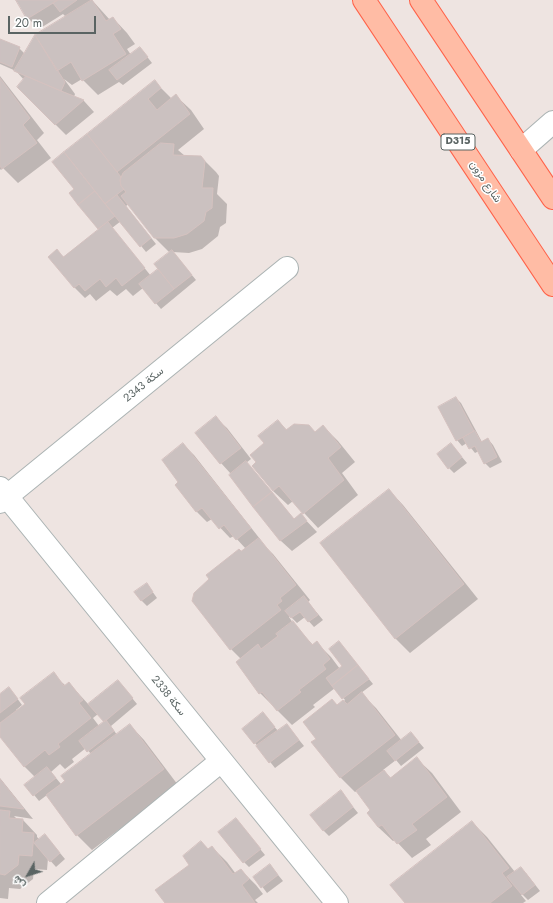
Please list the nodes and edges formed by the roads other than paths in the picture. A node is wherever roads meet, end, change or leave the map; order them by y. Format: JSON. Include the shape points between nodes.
{"nodes":[{"id":1,"x":364,"y":0,"type":"edge"},
{"id":2,"x":421,"y":0,"type":"edge"},
{"id":3,"x":553,"y":122,"type":"edge"},
{"id":4,"x":521,"y":150,"type":"junction"},
{"id":5,"x":553,"y":198,"type":"edge"},
{"id":6,"x":288,"y":268,"type":"dead end"},
{"id":7,"x":553,"y":284,"type":"edge"},
{"id":8,"x":2,"y":496,"type":"edge"},
{"id":9,"x":221,"y":761,"type":"junction"},
{"id":10,"x":48,"y":903,"type":"edge"},
{"id":11,"x":337,"y":903,"type":"edge"}],
"edges":[{"from":1,"to":7,"type":"main road","name":"شارع مزون","number":"D315"},
{"from":2,"to":4,"type":"main road"},
{"from":3,"to":4,"type":"street"},
{"from":4,"to":5,"type":"main road"},
{"from":6,"to":8,"type":"street","name":"سكة 2343"},
{"from":8,"to":9,"type":"street","name":"سكة 2338"},
{"from":9,"to":10,"type":"street"},
{"from":9,"to":11,"type":"street","name":"سكة 2338"}]}
